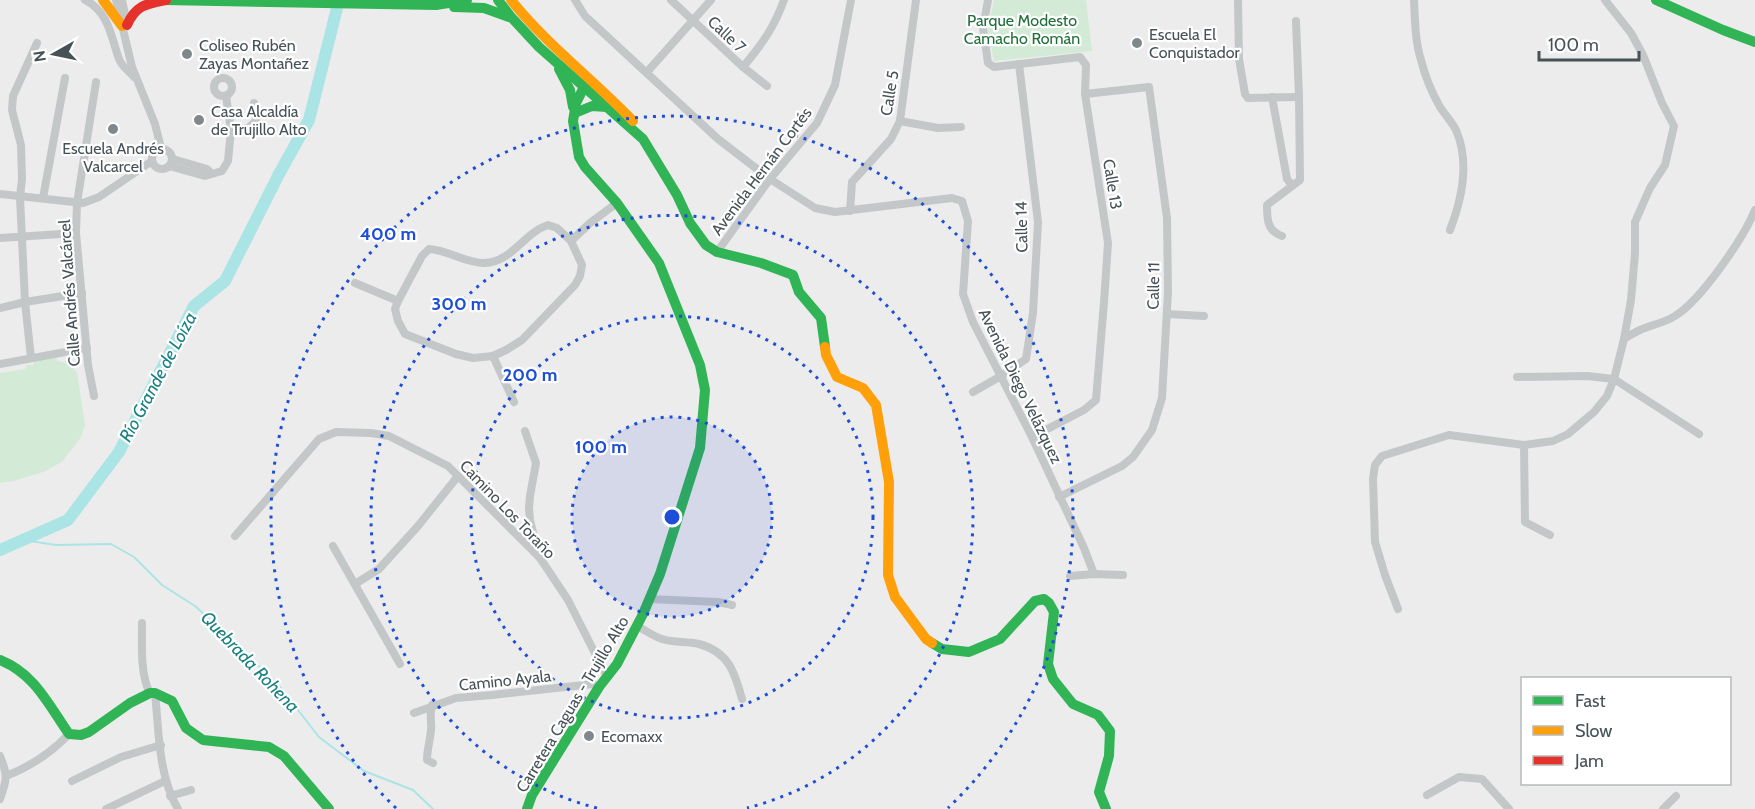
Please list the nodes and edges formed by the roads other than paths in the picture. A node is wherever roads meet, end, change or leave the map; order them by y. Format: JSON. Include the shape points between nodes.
{"nodes":[{"id":1,"x":85,"y":0,"type":"edge"},
{"id":2,"x":103,"y":0,"type":"edge"},
{"id":3,"x":116,"y":0,"type":"edge"},
{"id":4,"x":123,"y":0,"type":"edge"},
{"id":5,"x":165,"y":0,"type":"edge"},
{"id":6,"x":467,"y":0,"type":"edge"},
{"id":7,"x":498,"y":0,"type":"edge"},
{"id":8,"x":511,"y":0,"type":"edge"},
{"id":9,"x":575,"y":0,"type":"edge"},
{"id":10,"x":671,"y":0,"type":"edge"},
{"id":11,"x":711,"y":0,"type":"edge"},
{"id":12,"x":784,"y":0,"type":"edge"},
{"id":13,"x":851,"y":0,"type":"edge"},
{"id":14,"x":916,"y":0,"type":"edge"},
{"id":15,"x":988,"y":0,"type":"edge"},
{"id":16,"x":1238,"y":0,"type":"edge"},
{"id":17,"x":1414,"y":0,"type":"edge"},
{"id":18,"x":1605,"y":0,"type":"edge"},
{"id":19,"x":1656,"y":0,"type":"edge"},
{"id":20,"x":436,"y":5,"type":"junction"},
{"id":21,"x":510,"y":17,"type":"junction"},
{"id":22,"x":692,"y":21,"type":"junction"},
{"id":23,"x":1296,"y":21,"type":"dead end"},
{"id":24,"x":124,"y":25,"type":"junction"},
{"id":25,"x":1755,"y":42,"type":"edge"},
{"id":26,"x":37,"y":43,"type":"dead end"},
{"id":27,"x":555,"y":62,"type":"junction"},
{"id":28,"x":1018,"y":64,"type":"junction"},
{"id":29,"x":743,"y":67,"type":"junction"},
{"id":30,"x":647,"y":72,"type":"junction"},
{"id":31,"x":65,"y":82,"type":"dead end"},
{"id":32,"x":96,"y":82,"type":"dead end"},
{"id":33,"x":139,"y":82,"type":"junction"},
{"id":34,"x":585,"y":83,"type":"junction"},
{"id":35,"x":767,"y":86,"type":"dead end"},
{"id":36,"x":1085,"y":94,"type":"junction"},
{"id":37,"x":226,"y":96,"type":"dead end"},
{"id":38,"x":1272,"y":97,"type":"junction"},
{"id":39,"x":1299,"y":97,"type":"junction"},
{"id":40,"x":254,"y":103,"type":"dead end"},
{"id":41,"x":607,"y":107,"type":"junction"},
{"id":42,"x":575,"y":113,"type":"junction"},
{"id":43,"x":900,"y":121,"type":"junction"},
{"id":44,"x":961,"y":127,"type":"dead end"},
{"id":45,"x":231,"y":130,"type":"junction"},
{"id":46,"x":643,"y":139,"type":"junction"},
{"id":47,"x":161,"y":148,"type":"junction"},
{"id":48,"x":152,"y":161,"type":"junction"},
{"id":49,"x":171,"y":163,"type":"junction"},
{"id":50,"x":770,"y":179,"type":"junction"},
{"id":51,"x":1292,"y":185,"type":"junction"},
{"id":52,"x":0,"y":194,"type":"edge"},
{"id":53,"x":21,"y":196,"type":"junction"},
{"id":54,"x":43,"y":198,"type":"junction"},
{"id":55,"x":76,"y":203,"type":"junction"},
{"id":56,"x":616,"y":203,"type":"junction"},
{"id":57,"x":1755,"y":210,"type":"edge"},
{"id":58,"x":850,"y":211,"type":"junction"},
{"id":59,"x":1450,"y":230,"type":"dead end"},
{"id":60,"x":76,"y":233,"type":"junction"},
{"id":61,"x":1282,"y":236,"type":"dead end"},
{"id":62,"x":22,"y":237,"type":"junction"},
{"id":63,"x":0,"y":238,"type":"edge"},
{"id":64,"x":571,"y":241,"type":"junction"},
{"id":65,"x":717,"y":252,"type":"junction"},
{"id":66,"x":355,"y":283,"type":"dead end"},
{"id":67,"x":82,"y":293,"type":"junction"},
{"id":68,"x":398,"y":301,"type":"junction"},
{"id":69,"x":25,"y":302,"type":"junction"},
{"id":70,"x":0,"y":308,"type":"edge"},
{"id":71,"x":1167,"y":314,"type":"junction"},
{"id":72,"x":1204,"y":316,"type":"dead end"},
{"id":73,"x":1624,"y":339,"type":"junction"},
{"id":74,"x":87,"y":348,"type":"junction"},
{"id":75,"x":494,"y":356,"type":"junction"},
{"id":76,"x":31,"y":358,"type":"junction"},
{"id":77,"x":0,"y":364,"type":"edge"},
{"id":78,"x":1002,"y":376,"type":"junction"},
{"id":79,"x":1517,"y":377,"type":"dead end"},
{"id":80,"x":1614,"y":379,"type":"junction"},
{"id":81,"x":973,"y":392,"type":"dead end"},
{"id":82,"x":94,"y":396,"type":"dead end"},
{"id":83,"x":514,"y":402,"type":"dead end"},
{"id":84,"x":525,"y":431,"type":"dead end"},
{"id":85,"x":1700,"y":434,"type":"dead end"},
{"id":86,"x":1032,"y":437,"type":"junction"},
{"id":87,"x":1524,"y":445,"type":"junction"},
{"id":88,"x":458,"y":476,"type":"junction"},
{"id":89,"x":1059,"y":497,"type":"junction"},
{"id":90,"x":1550,"y":535,"type":"dead end"},
{"id":91,"x":235,"y":536,"type":"dead end"},
{"id":92,"x":333,"y":546,"type":"dead end"},
{"id":93,"x":540,"y":558,"type":"junction"},
{"id":94,"x":1094,"y":574,"type":"junction"},
{"id":95,"x":1123,"y":575,"type":"dead end"},
{"id":96,"x":1070,"y":576,"type":"dead end"},
{"id":97,"x":355,"y":584,"type":"junction"},
{"id":98,"x":649,"y":599,"type":"junction"},
{"id":99,"x":732,"y":605,"type":"dead end"},
{"id":100,"x":1398,"y":609,"type":"dead end"},
{"id":101,"x":142,"y":623,"type":"dead end"},
{"id":102,"x":637,"y":626,"type":"junction"},
{"id":103,"x":0,"y":660,"type":"edge"},
{"id":104,"x":400,"y":664,"type":"dead end"},
{"id":105,"x":607,"y":677,"type":"junction"},
{"id":106,"x":600,"y":687,"type":"junction"},
{"id":107,"x":153,"y":693,"type":"junction"},
{"id":108,"x":741,"y":699,"type":"dead end"},
{"id":109,"x":432,"y":705,"type":"junction"},
{"id":110,"x":414,"y":713,"type":"dead end"},
{"id":111,"x":69,"y":734,"type":"junction"},
{"id":112,"x":161,"y":745,"type":"junction"},
{"id":113,"x":0,"y":756,"type":"edge"},
{"id":114,"x":433,"y":763,"type":"dead end"},
{"id":115,"x":6,"y":776,"type":"junction"},
{"id":116,"x":72,"y":781,"type":"dead end"},
{"id":117,"x":165,"y":782,"type":"junction"},
{"id":118,"x":191,"y":790,"type":"dead end"},
{"id":119,"x":1427,"y":795,"type":"dead end"},
{"id":120,"x":170,"y":796,"type":"junction"},
{"id":121,"x":1676,"y":796,"type":"dead end"},
{"id":122,"x":0,"y":799,"type":"edge"},
{"id":123,"x":106,"y":809,"type":"edge"},
{"id":124,"x":178,"y":809,"type":"edge"},
{"id":125,"x":329,"y":809,"type":"edge"},
{"id":126,"x":527,"y":809,"type":"edge"},
{"id":127,"x":1106,"y":809,"type":"edge"},
{"id":128,"x":1509,"y":809,"type":"edge"},
{"id":129,"x":1663,"y":809,"type":"edge"}],
"edges":[{"from":1,"to":33,"type":"street","via":[[110,27],[120,61]]},
{"from":2,"to":24,"type":"street"},
{"from":3,"to":24,"type":"street"},
{"from":4,"to":24,"type":"street"},
{"from":5,"to":20,"type":"street"},
{"from":5,"to":24,"type":"street","via":[[138,7]]},
{"from":6,"to":20,"type":"street"},
{"from":7,"to":21,"type":"street"},
{"from":8,"to":34,"type":"street"},
{"from":9,"to":30,"type":"street","name":"Avenida Diego Velázquez","via":[[585,16]]},
{"from":10,"to":22,"type":"street","name":"Calle 7"},
{"from":11,"to":22,"type":"street"},
{"from":12,"to":29,"type":"street","via":[[766,39]]},
{"from":13,"to":50,"type":"street","name":"Avenida Hernán Cortés","via":[[835,85],[817,123]]},
{"from":14,"to":43,"type":"street","name":"Calle 5"},
{"from":15,"to":28,"type":"street","name":"Calle 13","via":[[983,28],[988,63],[994,67]]},
{"from":16,"to":38,"type":"street","via":[[1239,59],[1245,94],[1248,98]]},
{"from":17,"to":59,"type":"street","via":[[1420,60],[1441,109],[1456,130],[1462,154],[1462,187]]},
{"from":18,"to":73,"type":"street","via":[[1631,33],[1674,126],[1665,165],[1635,222],[1631,300]]},
{"from":19,"to":25,"type":"street"},
{"from":20,"to":21,"type":"street","via":[[484,8]]},
{"from":21,"to":27,"type":"street"},
{"from":22,"to":29,"type":"street","name":"Calle 7"},
{"from":22,"to":30,"type":"street"},
{"from":23,"to":39,"type":"street"},
{"from":24,"to":33,"type":"street"},
{"from":26,"to":53,"type":"street","via":[[13,96],[12,110],[21,145]]},
{"from":27,"to":34,"type":"street"},
{"from":27,"to":42,"type":"street","via":[[570,90]]},
{"from":28,"to":36,"type":"street","name":"Calle 13","via":[[1080,57],[1086,65]]},
{"from":28,"to":78,"type":"street","name":"Calle 14","via":[[1038,222],[1026,359]]},
{"from":29,"to":35,"type":"street","name":"Calle 7"},
{"from":30,"to":50,"type":"street","name":"Avenida Diego Velázquez","via":[[718,139]]},
{"from":31,"to":54,"type":"street"},
{"from":32,"to":55,"type":"street","name":"Calle Andrés Valcárcel"},
{"from":33,"to":47,"type":"street"},
{"from":34,"to":41,"type":"street"},
{"from":34,"to":42,"type":"street","name":"Carretera Caguas - Trujillo Alto"},
{"from":34,"to":46,"type":"street","via":[[625,112]]},
{"from":36,"to":71,"type":"street","name":"Calle 11","via":[[1149,87],[1167,218]]},
{"from":36,"to":86,"type":"street","name":"Calle 13","via":[[1108,243],[1096,400]]},
{"from":37,"to":45,"type":"street"},
{"from":38,"to":39,"type":"street"},
{"from":38,"to":51,"type":"street","via":[[1287,179]]},
{"from":39,"to":51,"type":"street","via":[[1300,180]]},
{"from":40,"to":45,"type":"street","via":[[256,121],[248,128]]},
{"from":41,"to":42,"type":"street","via":[[592,106]]},
{"from":41,"to":46,"type":"street"},
{"from":42,"to":56,"type":"street","name":"Carretera Caguas - Trujillo Alto","via":[[579,158]]},
{"from":43,"to":44,"type":"street","via":[[938,128]]},
{"from":43,"to":58,"type":"street","name":"Calle 5","via":[[891,139],[852,182]]},
{"from":45,"to":49,"type":"street","via":[[228,161],[222,171],[205,176]]},
{"from":46,"to":65,"type":"street","via":[[690,223],[706,245]]},
{"from":47,"to":48,"type":"street"},
{"from":47,"to":49,"type":"street","via":[[170,152]]},
{"from":48,"to":49,"type":"street","via":[[163,169]]},
{"from":48,"to":55,"type":"street","via":[[99,197]]},
{"from":50,"to":58,"type":"street","name":"Avenida Diego Velázquez","via":[[815,208]]},
{"from":50,"to":65,"type":"street","name":"Avenida Hernán Cortés"},
{"from":51,"to":61,"type":"street","via":[[1267,205],[1269,227]]},
{"from":52,"to":53,"type":"street"},
{"from":53,"to":54,"type":"street"},
{"from":53,"to":62,"type":"street"},
{"from":54,"to":55,"type":"street"},
{"from":55,"to":60,"type":"street","name":"Calle Andrés Valcárcel"},
{"from":56,"to":64,"type":"street"},
{"from":56,"to":98,"type":"street","name":"Carretera Caguas - Trujillo Alto","via":[[659,263],[700,365],[705,390],[700,448]]},
{"from":57,"to":73,"type":"street","via":[[1748,227],[1690,304],[1673,317]]},
{"from":58,"to":78,"type":"street","name":"Avenida Diego Velázquez","via":[[952,198],[962,201],[968,221],[963,294]]},
{"from":60,"to":62,"type":"street"},
{"from":60,"to":67,"type":"street","name":"Calle Andrés Valcárcel"},
{"from":62,"to":63,"type":"street"},
{"from":62,"to":69,"type":"street"},
{"from":64,"to":68,"type":"street","via":[[548,225],[534,232],[513,252],[485,263],[429,249]]},
{"from":64,"to":75,"type":"street","via":[[582,265],[575,285],[522,340]]},
{"from":65,"to":127,"type":"street","via":[[793,275],[800,292],[821,318],[826,355],[837,377],[863,388],[876,405],[889,482],[888,574],[895,597],[926,639],[942,649],[969,652],[1000,639],[1035,601],[1044,599],[1049,603],[1054,612],[1048,664],[1053,679],[1073,704],[1098,715],[1110,731],[1109,756],[1099,792]]},
{"from":66,"to":68,"type":"street"},
{"from":67,"to":69,"type":"street"},
{"from":67,"to":74,"type":"street","name":"Calle Andrés Valcárcel"},
{"from":68,"to":75,"type":"street","via":[[395,309],[405,334],[456,354],[473,358]]},
{"from":69,"to":70,"type":"street"},
{"from":69,"to":76,"type":"street"},
{"from":71,"to":72,"type":"street"},
{"from":71,"to":89,"type":"street","name":"Calle 11","via":[[1161,398],[1152,430],[1122,466]]},
{"from":73,"to":80,"type":"street"},
{"from":74,"to":76,"type":"street"},
{"from":74,"to":82,"type":"street","name":"Calle Andrés Valcárcel"},
{"from":75,"to":83,"type":"street"},
{"from":76,"to":77,"type":"street"},
{"from":78,"to":81,"type":"street","name":"Calle 14"},
{"from":78,"to":86,"type":"street","name":"Avenida Diego Velázquez"},
{"from":79,"to":80,"type":"street"},
{"from":80,"to":85,"type":"street"},
{"from":80,"to":87,"type":"street","via":[[1594,412],[1568,434],[1553,441]]},
{"from":84,"to":93,"type":"street","via":[[536,463],[529,507]]},
{"from":86,"to":89,"type":"street","name":"Avenida Diego Velázquez"},
{"from":87,"to":90,"type":"street","via":[[1525,522]]},
{"from":87,"to":100,"type":"street","via":[[1449,435],[1382,456],[1372,479],[1375,542]]},
{"from":88,"to":91,"type":"street","name":"Camino Los Toraño","via":[[448,466],[389,436],[336,432],[319,439]]},
{"from":88,"to":93,"type":"street","name":"Camino Los Toraño"},
{"from":88,"to":97,"type":"street","via":[[379,569]]},
{"from":89,"to":94,"type":"street","name":"Avenida Diego Velázquez"},
{"from":92,"to":97,"type":"street"},
{"from":93,"to":105,"type":"street","name":"Camino Los Toraño","via":[[568,600]]},
{"from":94,"to":95,"type":"street"},
{"from":94,"to":96,"type":"street"},
{"from":97,"to":104,"type":"street"},
{"from":98,"to":99,"type":"street"},
{"from":98,"to":102,"type":"street","name":"Carretera Caguas - Trujillo Alto"},
{"from":101,"to":107,"type":"street","via":[[142,657],[147,688]]},
{"from":102,"to":105,"type":"street","name":"Carretera Caguas - Trujillo Alto"},
{"from":102,"to":108,"type":"street","via":[[660,639],[698,644],[725,658],[733,670]]},
{"from":103,"to":111,"type":"street","via":[[32,680]]},
{"from":105,"to":106,"type":"street","name":"Carretera Caguas - Trujillo Alto"},
{"from":106,"to":109,"type":"street","name":"Camino Ayala","via":[[593,684],[456,698]]},
{"from":106,"to":126,"type":"street","name":"Carretera Caguas - Trujillo Alto"},
{"from":107,"to":111,"type":"street","via":[[130,703],[89,732]]},
{"from":107,"to":112,"type":"street"},
{"from":107,"to":125,"type":"street","via":[[172,701],[186,728],[203,740],[269,747],[284,756]]},
{"from":109,"to":110,"type":"street","name":"Camino Ayala"},
{"from":109,"to":114,"type":"street","via":[[427,760]]},
{"from":111,"to":115,"type":"street","via":[[58,746]]},
{"from":112,"to":116,"type":"street","via":[[121,757]]},
{"from":112,"to":117,"type":"street"},
{"from":113,"to":115,"type":"street"},
{"from":115,"to":122,"type":"street"},
{"from":117,"to":120,"type":"street"},
{"from":117,"to":123,"type":"street"},
{"from":118,"to":120,"type":"street"},
{"from":119,"to":128,"type":"street","via":[[1459,777],[1482,779]]},
{"from":120,"to":124,"type":"street"},
{"from":121,"to":129,"type":"street"}]}
